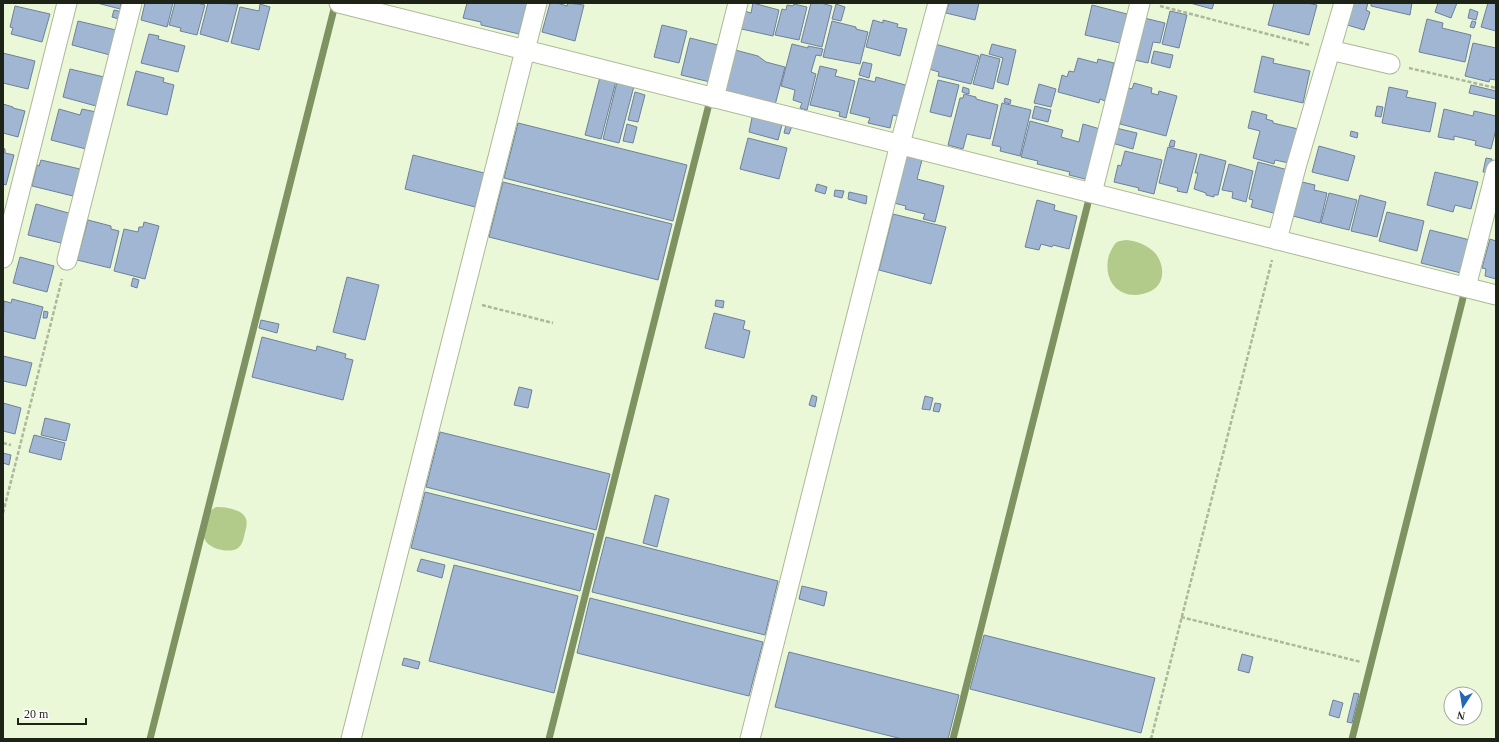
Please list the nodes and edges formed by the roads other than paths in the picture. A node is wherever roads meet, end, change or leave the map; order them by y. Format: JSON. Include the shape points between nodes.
{"nodes":[{"id":1,"x":67,"y":3,"type":"edge"},
{"id":2,"x":132,"y":3,"type":"edge"},
{"id":3,"x":339,"y":3,"type":"edge"},
{"id":4,"x":537,"y":3,"type":"edge"},
{"id":5,"x":738,"y":3,"type":"edge"},
{"id":6,"x":938,"y":3,"type":"edge"},
{"id":7,"x":1344,"y":3,"type":"edge"},
{"id":8,"x":1149,"y":4,"type":"edge"},
{"id":9,"x":525,"y":50,"type":"junction"},
{"id":10,"x":1330,"y":50,"type":"junction"},
{"id":11,"x":1390,"y":64,"type":"road end"},
{"id":12,"x":714,"y":98,"type":"junction"},
{"id":13,"x":900,"y":144,"type":"junction"},
{"id":14,"x":1496,"y":170,"type":"edge"},
{"id":15,"x":1092,"y":193,"type":"junction"},
{"id":16,"x":1492,"y":200,"type":"edge"},
{"id":17,"x":1277,"y":240,"type":"junction"},
{"id":18,"x":3,"y":258,"type":"edge"},
{"id":19,"x":67,"y":260,"type":"road end"},
{"id":20,"x":1466,"y":287,"type":"junction"},
{"id":21,"x":1496,"y":295,"type":"edge"},
{"id":22,"x":351,"y":739,"type":"edge"},
{"id":23,"x":750,"y":739,"type":"edge"}],
"edges":[{"from":1,"to":18,"type":"street"},
{"from":2,"to":19,"type":"street"},
{"from":3,"to":9,"type":"street"},
{"from":4,"to":9,"type":"street"},
{"from":5,"to":12,"type":"street"},
{"from":6,"to":13,"type":"street"},
{"from":7,"to":10,"type":"street"},
{"from":8,"to":15,"type":"street"},
{"from":9,"to":12,"type":"street"},
{"from":9,"to":22,"type":"street"},
{"from":10,"to":11,"type":"street"},
{"from":10,"to":17,"type":"street"},
{"from":12,"to":13,"type":"street"},
{"from":13,"to":15,"type":"street"},
{"from":13,"to":23,"type":"street"},
{"from":14,"to":16,"type":"street"},
{"from":15,"to":17,"type":"street"},
{"from":16,"to":20,"type":"street"},
{"from":17,"to":20,"type":"street"},
{"from":20,"to":21,"type":"street"}]}
